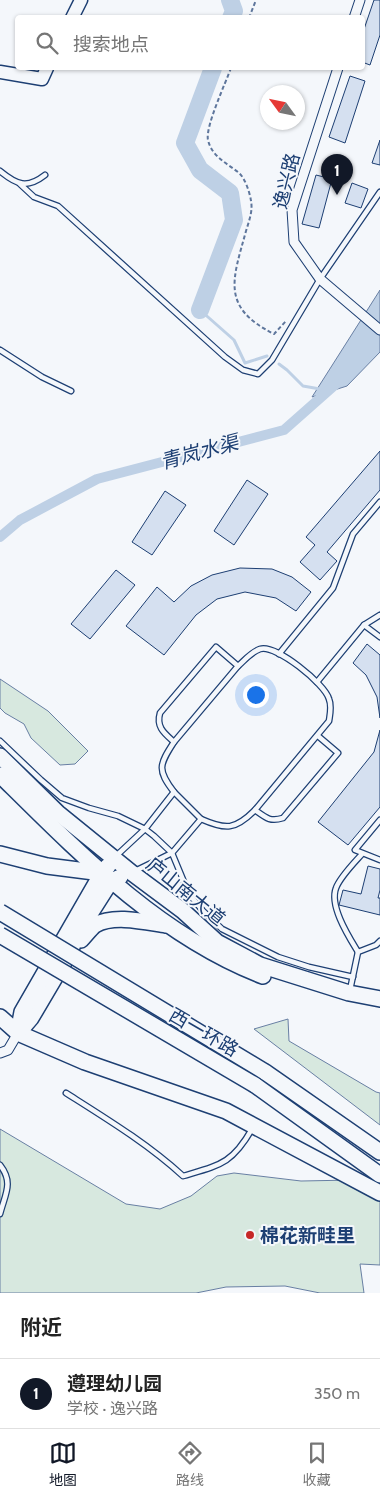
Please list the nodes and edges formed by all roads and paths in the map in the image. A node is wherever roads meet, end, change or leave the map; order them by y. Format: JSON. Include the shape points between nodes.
{"nodes":[{"id":1,"x":81,"y":0,"type":"edge"},
{"id":2,"x":256,"y":0,"type":"edge"},
{"id":3,"x":360,"y":0,"type":"edge"},
{"id":4,"x":74,"y":15,"type":"edge"},
{"id":5,"x":250,"y":15,"type":"edge"},
{"id":6,"x":355,"y":15,"type":"edge"},
{"id":7,"x":46,"y":70,"type":"edge"},
{"id":8,"x":230,"y":70,"type":"edge"},
{"id":9,"x":337,"y":70,"type":"edge"},
{"id":10,"x":0,"y":72,"type":"edge"},
{"id":11,"x":0,"y":171,"type":"edge"},
{"id":12,"x":45,"y":175,"type":"dead end"},
{"id":13,"x":20,"y":184,"type":"junction"},
{"id":14,"x":380,"y":192,"type":"edge"},
{"id":15,"x":320,"y":279,"type":"junction"},
{"id":16,"x":287,"y":320,"type":"dead end"},
{"id":17,"x":380,"y":330,"type":"edge"},
{"id":18,"x":0,"y":350,"type":"edge"},
{"id":19,"x":71,"y":391,"type":"dead end"},
{"id":20,"x":380,"y":502,"type":"edge"},
{"id":21,"x":380,"y":615,"type":"edge"},
{"id":22,"x":364,"y":625,"type":"junction"},
{"id":23,"x":380,"y":637,"type":"edge"},
{"id":24,"x":279,"y":654,"type":"junction"},
{"id":25,"x":238,"y":666,"type":"junction"},
{"id":26,"x":317,"y":682,"type":"junction"},
{"id":27,"x":318,"y":736,"type":"junction"},
{"id":28,"x":0,"y":741,"type":"edge"},
{"id":29,"x":174,"y":742,"type":"junction"},
{"id":30,"x":0,"y":756,"type":"edge"},
{"id":31,"x":0,"y":775,"type":"edge"},
{"id":32,"x":174,"y":792,"type":"junction"},
{"id":33,"x":255,"y":810,"type":"junction"},
{"id":34,"x":201,"y":819,"type":"junction"},
{"id":35,"x":380,"y":820,"type":"edge"},
{"id":36,"x":144,"y":829,"type":"junction"},
{"id":37,"x":172,"y":853,"type":"junction"},
{"id":38,"x":0,"y":854,"type":"edge"},
{"id":39,"x":362,"y":854,"type":"junction"},
{"id":40,"x":115,"y":858,"type":"junction"},
{"id":41,"x":380,"y":860,"type":"edge"},
{"id":42,"x":132,"y":873,"type":"junction"},
{"id":43,"x":106,"y":877,"type":"junction"},
{"id":44,"x":0,"y":912,"type":"edge"},
{"id":45,"x":170,"y":925,"type":"junction"},
{"id":46,"x":0,"y":935,"type":"edge"},
{"id":47,"x":380,"y":941,"type":"edge"},
{"id":48,"x":70,"y":952,"type":"junction"},
{"id":49,"x":358,"y":952,"type":"junction"},
{"id":50,"x":353,"y":977,"type":"junction"},
{"id":51,"x":349,"y":993,"type":"junction"},
{"id":52,"x":380,"y":999,"type":"edge"},
{"id":53,"x":380,"y":1009,"type":"edge"},
{"id":54,"x":0,"y":1017,"type":"edge"},
{"id":55,"x":18,"y":1033,"type":"junction"},
{"id":56,"x":0,"y":1053,"type":"edge"},
{"id":57,"x":66,"y":1093,"type":"dead end"},
{"id":58,"x":254,"y":1125,"type":"junction"},
{"id":59,"x":380,"y":1152,"type":"edge"},
{"id":60,"x":0,"y":1165,"type":"edge"},
{"id":61,"x":380,"y":1175,"type":"edge"},
{"id":62,"x":380,"y":1193,"type":"edge"},
{"id":63,"x":0,"y":1214,"type":"edge"}],
"edges":[{"from":1,"to":4,"type":"main road"},
{"from":2,"to":5,"type":"path"},
{"from":3,"to":6,"type":"street"},
{"from":7,"to":10,"type":"main road","via":[[42,79]]},
{"from":8,"to":16,"type":"path","via":[[209,126],[208,140],[217,157],[241,174],[251,201],[251,214],[234,281],[236,299],[259,326],[274,334]]},
{"from":9,"to":15,"type":"street","name":"逸兴路","via":[[292,210],[294,242]]},
{"from":11,"to":13,"type":"lane"},
{"from":12,"to":13,"type":"lane","via":[[35,183]]},
{"from":13,"to":15,"type":"lane","via":[[34,197],[58,206],[242,370],[258,374],[273,359]]},
{"from":14,"to":15,"type":"lane"},
{"from":15,"to":17,"type":"street","name":"逸兴路"},
{"from":18,"to":19,"type":"lane"},
{"from":20,"to":24,"type":"lane","via":[[353,534],[333,588]]},
{"from":21,"to":22,"type":"lane"},
{"from":22,"to":23,"type":"lane"},
{"from":22,"to":26,"type":"lane"},
{"from":24,"to":25,"type":"lane","via":[[261,648]]},
{"from":24,"to":26,"type":"lane"},
{"from":25,"to":29,"type":"lane"},
{"from":25,"to":29,"type":"lane","via":[[216,647],[160,713],[160,728]]},
{"from":26,"to":27,"type":"lane","via":[[329,697],[331,709],[329,722]]},
{"from":27,"to":33,"type":"lane"},
{"from":27,"to":33,"type":"lane","via":[[338,753],[283,818],[268,819]]},
{"from":28,"to":36,"type":"lane","via":[[62,798],[118,816]]},
{"from":29,"to":32,"type":"lane","via":[[161,768],[164,780]]},
{"from":30,"to":40,"type":"highway","name":"庐山南大道","via":[[58,813]]},
{"from":31,"to":43,"type":"highway","name":"庐山南大道"},
{"from":32,"to":34,"type":"lane"},
{"from":32,"to":36,"type":"lane"},
{"from":33,"to":34,"type":"lane","via":[[243,822],[231,826],[217,826]]},
{"from":34,"to":37,"type":"lane"},
{"from":35,"to":39,"type":"lane","via":[[355,850]]},
{"from":36,"to":37,"type":"lane"},
{"from":36,"to":40,"type":"lane"},
{"from":37,"to":42,"type":"lane"},
{"from":37,"to":50,"type":"lane","via":[[189,894],[222,928],[278,957]]},
{"from":38,"to":43,"type":"highway"},
{"from":39,"to":41,"type":"lane"},
{"from":39,"to":49,"type":"lane","via":[[336,886],[334,896],[341,923]]},
{"from":40,"to":42,"type":"highway","name":"庐山南大道"},
{"from":40,"to":43,"type":"highway"},
{"from":42,"to":43,"type":"highway"},
{"from":42,"to":51,"type":"highway","name":"庐山南大道","via":[[183,911],[217,942],[260,965]]},
{"from":43,"to":45,"type":"highway","name":"庐山南大道"},
{"from":43,"to":48,"type":"highway"},
{"from":43,"to":55,"type":"highway","via":[[22,1012]]},
{"from":44,"to":59,"type":"highway","name":"西一环路","bridge":true,"via":[[264,1072]]},
{"from":45,"to":48,"type":"highway","via":[[108,921],[94,926]]},
{"from":45,"to":53,"type":"highway","name":"庐山南大道","via":[[239,967],[341,1002]]},
{"from":46,"to":61,"type":"highway","name":"西一环路","bridge":true,"via":[[255,1085]]},
{"from":47,"to":49,"type":"lane"},
{"from":48,"to":55,"type":"highway","via":[[31,1018]]},
{"from":49,"to":50,"type":"lane"},
{"from":50,"to":51,"type":"lane"},
{"from":51,"to":52,"type":"highway","name":"庐山南大道"},
{"from":54,"to":55,"type":"highway"},
{"from":55,"to":56,"type":"street","via":[[8,1050]]},
{"from":55,"to":58,"type":"highway","via":[[85,1062],[226,1111]]},
{"from":57,"to":58,"type":"lane","via":[[141,1142],[183,1176],[220,1165],[241,1148]]},
{"from":58,"to":62,"type":"highway"},
{"from":60,"to":63,"type":"lane","via":[[9,1182]]}]}
